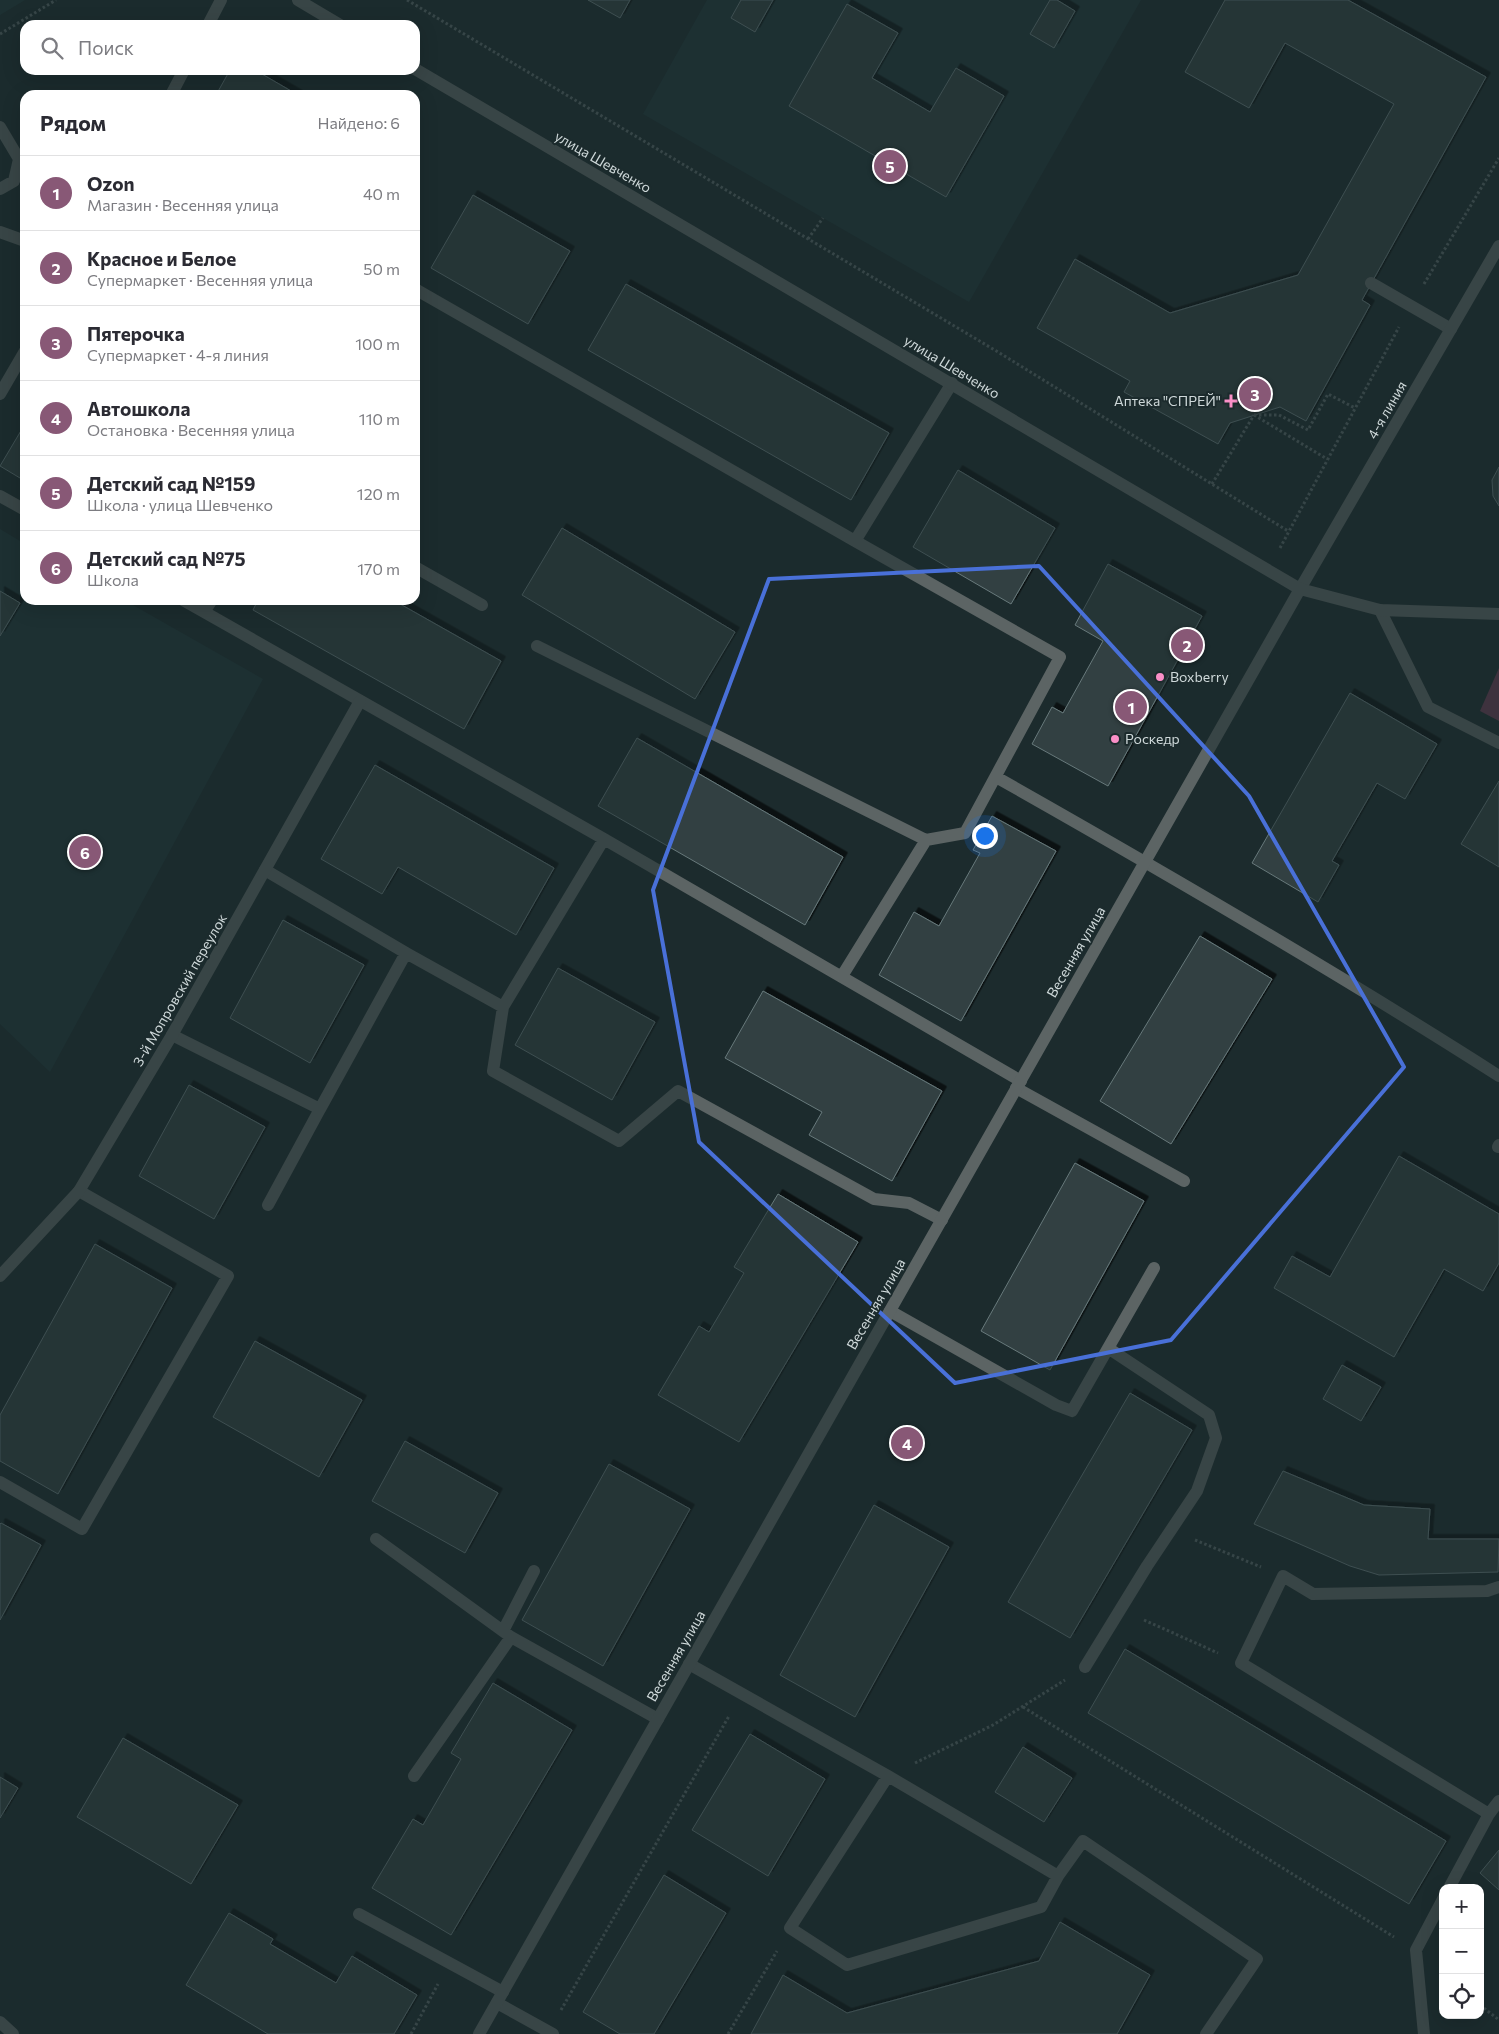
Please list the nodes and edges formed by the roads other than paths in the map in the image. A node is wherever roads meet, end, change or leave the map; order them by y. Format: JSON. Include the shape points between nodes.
{"nodes":[{"id":1,"x":221,"y":0,"type":"edge"},
{"id":2,"x":298,"y":0,"type":"edge"},
{"id":3,"x":211,"y":20,"type":"edge"},
{"id":4,"x":332,"y":20,"type":"edge"},
{"id":5,"x":420,"y":72,"type":"edge"},
{"id":6,"x":181,"y":75,"type":"edge"},
{"id":7,"x":174,"y":90,"type":"edge"},
{"id":8,"x":0,"y":127,"type":"edge"},
{"id":9,"x":0,"y":189,"type":"edge"},
{"id":10,"x":0,"y":232,"type":"edge"},
{"id":11,"x":20,"y":239,"type":"edge"},
{"id":12,"x":1499,"y":246,"type":"edge"},
{"id":13,"x":1371,"y":283,"type":"dead end"},
{"id":14,"x":420,"y":292,"type":"edge"},
{"id":15,"x":1450,"y":329,"type":"junction"},
{"id":16,"x":20,"y":360,"type":"edge"},
{"id":17,"x":952,"y":383,"type":"junction"},
{"id":18,"x":0,"y":394,"type":"edge"},
{"id":19,"x":0,"y":496,"type":"edge"},
{"id":20,"x":20,"y":507,"type":"edge"},
{"id":21,"x":855,"y":541,"type":"junction"},
{"id":22,"x":420,"y":570,"type":"edge"},
{"id":23,"x":1300,"y":589,"type":"junction"},
{"id":24,"x":192,"y":605,"type":"edge"},
{"id":25,"x":209,"y":605,"type":"edge"},
{"id":26,"x":482,"y":605,"type":"dead end"},
{"id":27,"x":1380,"y":610,"type":"junction"},
{"id":28,"x":204,"y":612,"type":"junction"},
{"id":29,"x":1499,"y":614,"type":"edge"},
{"id":30,"x":537,"y":646,"type":"dead end"},
{"id":31,"x":360,"y":701,"type":"junction"},
{"id":32,"x":1499,"y":743,"type":"edge"},
{"id":33,"x":996,"y":777,"type":"junction"},
{"id":34,"x":604,"y":839,"type":"junction"},
{"id":35,"x":926,"y":840,"type":"junction"},
{"id":36,"x":1145,"y":861,"type":"junction"},
{"id":37,"x":265,"y":870,"type":"junction"},
{"id":38,"x":406,"y":953,"type":"junction"},
{"id":39,"x":842,"y":976,"type":"junction"},
{"id":40,"x":503,"y":1007,"type":"junction"},
{"id":41,"x":172,"y":1035,"type":"junction"},
{"id":42,"x":1499,"y":1076,"type":"edge"},
{"id":43,"x":1019,"y":1084,"type":"junction"},
{"id":44,"x":320,"y":1109,"type":"junction"},
{"id":45,"x":1184,"y":1182,"type":"dead end"},
{"id":46,"x":79,"y":1191,"type":"junction"},
{"id":47,"x":268,"y":1205,"type":"dead end"},
{"id":48,"x":942,"y":1220,"type":"junction"},
{"id":49,"x":1154,"y":1268,"type":"dead end"},
{"id":50,"x":0,"y":1276,"type":"edge"},
{"id":51,"x":890,"y":1311,"type":"junction"},
{"id":52,"x":1108,"y":1348,"type":"junction"},
{"id":53,"x":0,"y":1482,"type":"edge"},
{"id":54,"x":376,"y":1539,"type":"dead end"},
{"id":55,"x":534,"y":1571,"type":"dead end"},
{"id":56,"x":1499,"y":1587,"type":"edge"},
{"id":57,"x":507,"y":1634,"type":"junction"},
{"id":58,"x":689,"y":1664,"type":"junction"},
{"id":59,"x":1085,"y":1667,"type":"road end"},
{"id":60,"x":658,"y":1719,"type":"junction"},
{"id":61,"x":414,"y":1776,"type":"dead end"},
{"id":62,"x":888,"y":1776,"type":"junction"},
{"id":63,"x":1499,"y":1801,"type":"edge"},
{"id":64,"x":1489,"y":1814,"type":"junction"},
{"id":65,"x":1058,"y":1876,"type":"junction"},
{"id":66,"x":1451,"y":1884,"type":"edge"},
{"id":67,"x":1439,"y":1907,"type":"edge"},
{"id":68,"x":359,"y":1914,"type":"dead end"},
{"id":69,"x":500,"y":1998,"type":"junction"},
{"id":70,"x":0,"y":2022,"type":"edge"},
{"id":71,"x":551,"y":2033,"type":"edge"},
{"id":72,"x":13,"y":2034,"type":"edge"},
{"id":73,"x":479,"y":2034,"type":"edge"},
{"id":74,"x":1206,"y":2034,"type":"edge"},
{"id":75,"x":1424,"y":2034,"type":"edge"}],
"edges":[{"from":1,"to":3,"type":"street"},
{"from":2,"to":4,"type":"street"},
{"from":5,"to":17,"type":"street","name":"улица Шевченко"},
{"from":6,"to":7,"type":"street"},
{"from":8,"to":9,"type":"street","via":[[18,160],[14,181]]},
{"from":10,"to":11,"type":"street"},
{"from":12,"to":15,"type":"street","name":"4-я линия"},
{"from":13,"to":15,"type":"street"},
{"from":14,"to":21,"type":"street"},
{"from":15,"to":23,"type":"street","name":"4-я линия"},
{"from":16,"to":18,"type":"street"},
{"from":17,"to":21,"type":"street"},
{"from":17,"to":23,"type":"street","name":"улица Шевченко"},
{"from":19,"to":20,"type":"street"},
{"from":21,"to":33,"type":"street","via":[[1060,657]]},
{"from":22,"to":26,"type":"street"},
{"from":23,"to":27,"type":"street","name":"улица Шевченко"},
{"from":23,"to":36,"type":"street","name":"Весенняя улица"},
{"from":24,"to":28,"type":"street"},
{"from":25,"to":28,"type":"street"},
{"from":27,"to":29,"type":"street","name":"улица Шевченко"},
{"from":27,"to":32,"type":"street","via":[[1428,707]]},
{"from":28,"to":31,"type":"street"},
{"from":30,"to":35,"type":"street"},
{"from":31,"to":34,"type":"street"},
{"from":31,"to":37,"type":"street","name":"3-й Мопровский переулок"},
{"from":33,"to":35,"type":"street","via":[[965,834]]},
{"from":33,"to":36,"type":"street"},
{"from":34,"to":39,"type":"street"},
{"from":34,"to":40,"type":"street"},
{"from":35,"to":39,"type":"street"},
{"from":36,"to":42,"type":"street"},
{"from":36,"to":43,"type":"street","name":"Весенняя улица"},
{"from":37,"to":38,"type":"street"},
{"from":37,"to":41,"type":"street","name":"3-й Мопровский переулок"},
{"from":38,"to":40,"type":"street"},
{"from":38,"to":44,"type":"street"},
{"from":39,"to":43,"type":"street"},
{"from":40,"to":48,"type":"street","via":[[493,1071],[619,1140],[678,1091],[874,1199],[909,1203]]},
{"from":41,"to":44,"type":"street"},
{"from":41,"to":46,"type":"street","name":"3-й Мопровский переулок"},
{"from":43,"to":45,"type":"street"},
{"from":43,"to":48,"type":"street","name":"Весенняя улица"},
{"from":44,"to":47,"type":"street"},
{"from":46,"to":50,"type":"street","name":"3-й Мопровский переулок"},
{"from":46,"to":53,"type":"street","via":[[228,1276],[82,1529]]},
{"from":48,"to":51,"type":"street","name":"Весенняя улица"},
{"from":49,"to":52,"type":"street"},
{"from":51,"to":52,"type":"street","via":[[1072,1411]]},
{"from":51,"to":58,"type":"street","name":"Весенняя улица"},
{"from":52,"to":59,"type":"street","via":[[1209,1415],[1216,1438],[1197,1491]]},
{"from":54,"to":57,"type":"street"},
{"from":55,"to":57,"type":"street"},
{"from":56,"to":64,"type":"street","via":[[1487,1591],[1313,1594],[1283,1576],[1241,1663]]},
{"from":57,"to":60,"type":"street"},
{"from":57,"to":61,"type":"street"},
{"from":58,"to":60,"type":"street","name":"Весенняя улица"},
{"from":58,"to":62,"type":"street"},
{"from":60,"to":69,"type":"street","name":"Весенняя улица"},
{"from":62,"to":65,"type":"street"},
{"from":62,"to":65,"type":"street","via":[[790,1928],[847,1965],[1041,1907]]},
{"from":63,"to":64,"type":"street"},
{"from":64,"to":66,"type":"street"},
{"from":65,"to":74,"type":"street","via":[[1083,1841],[1257,1959]]},
{"from":67,"to":75,"type":"street","via":[[1416,1950]]},
{"from":68,"to":69,"type":"street","via":[[449,1963]]},
{"from":69,"to":71,"type":"street"},
{"from":69,"to":73,"type":"street","name":"Весенняя улица"},
{"from":70,"to":72,"type":"street"}]}
